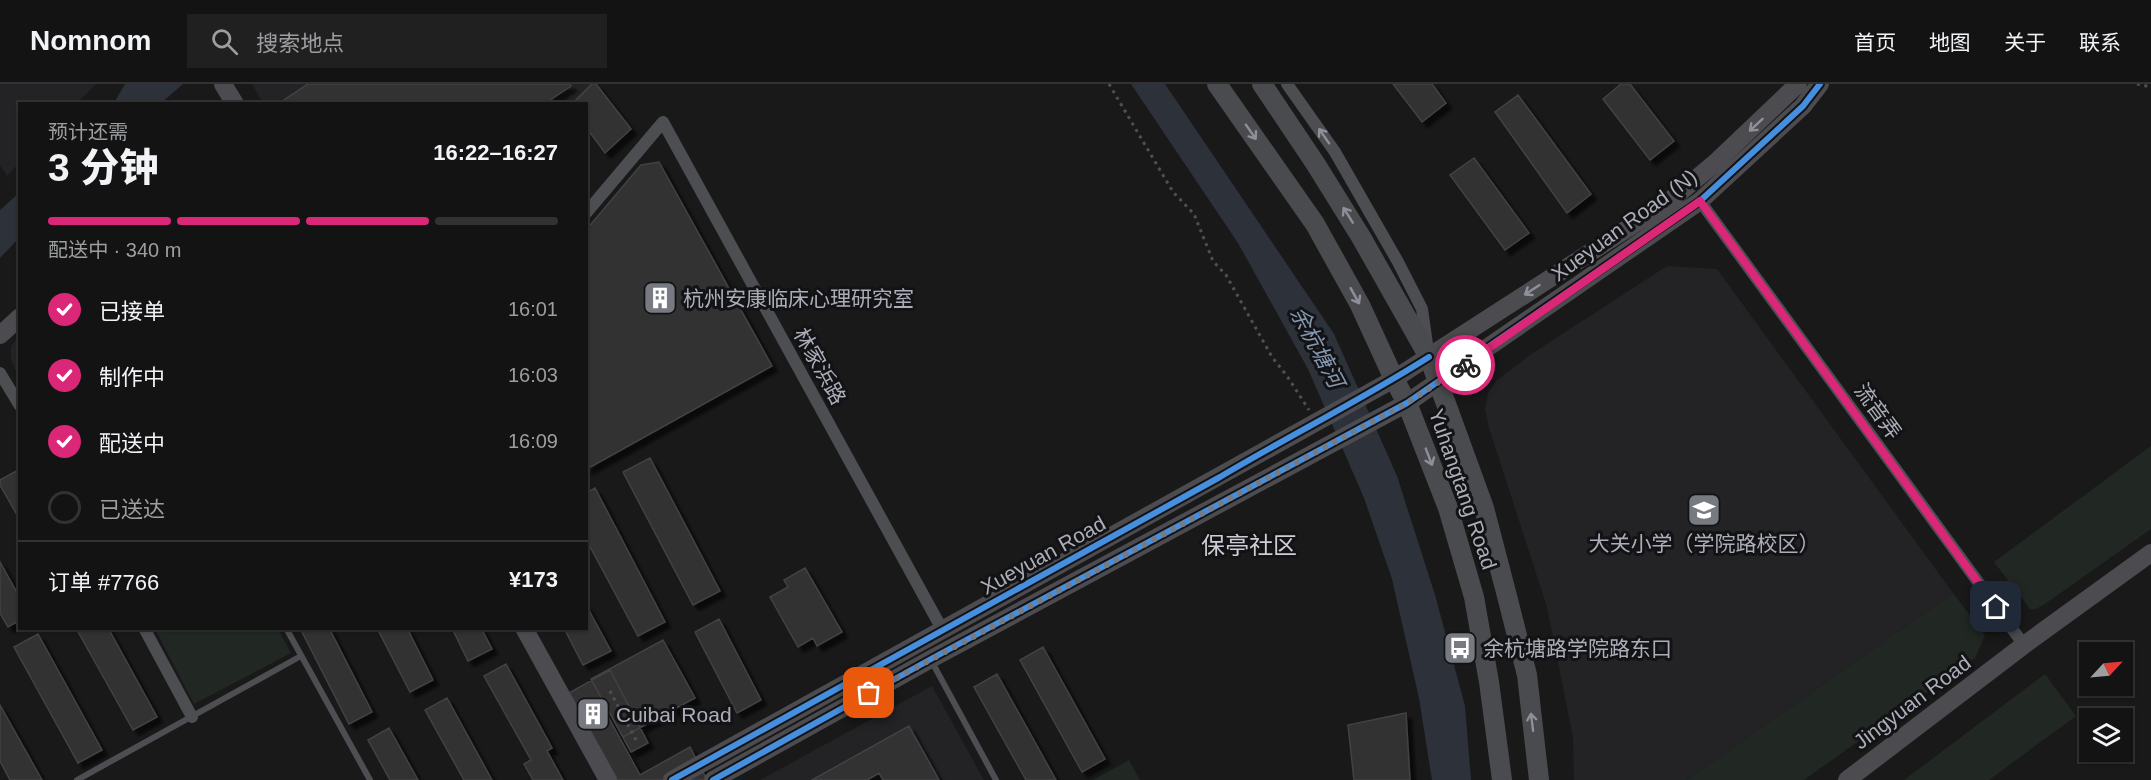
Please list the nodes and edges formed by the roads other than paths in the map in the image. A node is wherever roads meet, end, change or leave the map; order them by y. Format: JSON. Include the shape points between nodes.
{"nodes":[{"id":1,"x":224,"y":84,"type":"edge"},
{"id":2,"x":1217,"y":84,"type":"edge"},
{"id":3,"x":1262,"y":84,"type":"edge"},
{"id":4,"x":1287,"y":84,"type":"edge"},
{"id":5,"x":1798,"y":84,"type":"edge"},
{"id":6,"x":1820,"y":84,"type":"edge"},
{"id":7,"x":233,"y":102,"type":"edge"},
{"id":8,"x":1700,"y":201,"type":"junction"},
{"id":9,"x":588,"y":211,"type":"edge"},
{"id":10,"x":18,"y":319,"type":"edge"},
{"id":11,"x":0,"y":335,"type":"edge"},
{"id":12,"x":1429,"y":357,"type":"junction"},
{"id":13,"x":0,"y":373,"type":"edge"},
{"id":14,"x":1394,"y":379,"type":"junction"},
{"id":15,"x":1438,"y":383,"type":"junction"},
{"id":16,"x":18,"y":403,"type":"edge"},
{"id":17,"x":1407,"y":403,"type":"junction"},
{"id":18,"x":2151,"y":553,"type":"edge"},
{"id":19,"x":942,"y":629,"type":"junction"},
{"id":20,"x":145,"y":630,"type":"edge"},
{"id":21,"x":287,"y":630,"type":"edge"},
{"id":22,"x":525,"y":630,"type":"edge"},
{"id":23,"x":2024,"y":645,"type":"junction"},
{"id":24,"x":301,"y":656,"type":"junction"},
{"id":25,"x":931,"y":659,"type":"junction"},
{"id":26,"x":192,"y":717,"type":"junction"},
{"id":27,"x":77,"y":780,"type":"edge"},
{"id":28,"x":370,"y":780,"type":"edge"},
{"id":29,"x":608,"y":780,"type":"edge"},
{"id":30,"x":672,"y":780,"type":"edge"},
{"id":31,"x":712,"y":780,"type":"edge"},
{"id":32,"x":996,"y":780,"type":"edge"},
{"id":33,"x":1502,"y":780,"type":"edge"},
{"id":34,"x":1539,"y":780,"type":"edge"},
{"id":35,"x":1847,"y":780,"type":"edge"}],
"edges":[{"from":1,"to":7,"type":"main road"},
{"from":2,"to":14,"type":"main road","name":"Yuhangtang Road","one_way":true,"via":[[1315,224],[1360,305]]},
{"from":12,"to":3,"type":"main road","name":"Yuhangtang Road","one_way":true,"via":[[1355,227]]},
{"from":12,"to":4,"type":"street","one_way":true,"via":[[1422,309],[1398,262],[1335,152]]},
{"from":5,"to":12,"type":"main road","name":"Xueyuan Road (N)","one_way":true,"via":[[1667,203]]},
{"from":6,"to":8,"type":"main road","name":"Xueyuan Road (N)","via":[[1803,106]]},
{"from":8,"to":15,"type":"main road","name":"Xueyuan Road (N)"},
{"from":8,"to":23,"type":"street","name":"流音弄"},
{"from":9,"to":19,"type":"street","name":"林家浜路","via":[[663,122]]},
{"from":10,"to":11,"type":"main road"},
{"from":12,"to":14,"type":"main road","name":"Xueyuan Road"},
{"from":12,"to":15,"type":"main road","name":"Yuhangtang Road"},
{"from":13,"to":16,"type":"street"},
{"from":14,"to":17,"type":"main road","name":"Yuhangtang Road"},
{"from":14,"to":19,"type":"main road","name":"Xueyuan Road"},
{"from":15,"to":17,"type":"main road","name":"Xueyuan Road"},
{"from":34,"to":15,"type":"main road","name":"Yuhangtang Road","one_way":true,"via":[[1527,675],[1507,596],[1484,508]]},
{"from":17,"to":25,"type":"main road","name":"Xueyuan Road"},
{"from":17,"to":33,"type":"main road","name":"Yuhangtang Road","one_way":true,"via":[[1448,508],[1474,597]]},
{"from":18,"to":23,"type":"main road","name":"Jingyuan Road"},
{"from":19,"to":30,"type":"main road","name":"Xueyuan Road"},
{"from":20,"to":26,"type":"street"},
{"from":21,"to":24,"type":"lane"},
{"from":22,"to":29,"type":"main road"},
{"from":23,"to":35,"type":"main road","name":"Jingyuan Road"},
{"from":24,"to":26,"type":"lane"},
{"from":24,"to":28,"type":"lane"},
{"from":25,"to":31,"type":"main road","name":"Xueyuan Road"},
{"from":25,"to":32,"type":"lane"},
{"from":26,"to":27,"type":"lane"}]}
